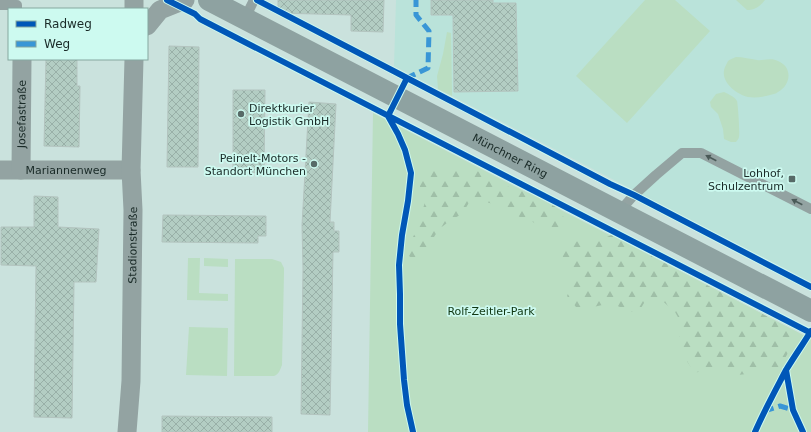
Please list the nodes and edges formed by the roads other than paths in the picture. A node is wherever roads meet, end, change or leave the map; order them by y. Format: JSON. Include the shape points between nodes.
{"nodes":[{"id":1,"x":185,"y":0,"type":"edge"},
{"id":2,"x":209,"y":0,"type":"edge"},
{"id":3,"x":0,"y":4,"type":"edge"},
{"id":4,"x":17,"y":8,"type":"edge"},
{"id":5,"x":250,"y":9,"type":"edge"},
{"id":6,"x":148,"y":25,"type":"edge"},
{"id":7,"x":22,"y":60,"type":"edge"},
{"id":8,"x":134,"y":60,"type":"edge"},
{"id":9,"x":0,"y":170,"type":"edge"},
{"id":10,"x":21,"y":170,"type":"junction"},
{"id":11,"x":131,"y":170,"type":"junction"},
{"id":12,"x":811,"y":209,"type":"edge"},
{"id":13,"x":618,"y":212,"type":"junction"},
{"id":14,"x":811,"y":311,"type":"edge"},
{"id":15,"x":127,"y":432,"type":"edge"}],
"edges":[{"from":1,"to":6,"type":"street","via":[[160,10]]},
{"from":2,"to":5,"type":"main road","name":"Münchner Ring"},
{"from":3,"to":4,"type":"lane","via":[[17,5]]},
{"from":5,"to":13,"type":"main road","name":"Münchner Ring"},
{"from":7,"to":10,"type":"street","name":"Josefastraße"},
{"from":8,"to":11,"type":"street","name":"Stadionstraße"},
{"from":9,"to":10,"type":"street","name":"Mariannenweg"},
{"from":10,"to":11,"type":"street","name":"Mariannenweg"},
{"from":11,"to":15,"type":"street","name":"Stadionstraße","via":[[131,381]]},
{"from":12,"to":13,"type":"lane","one_way":true,"via":[[701,153],[682,153]]},
{"from":13,"to":14,"type":"main road","name":"Münchner Ring"}]}
